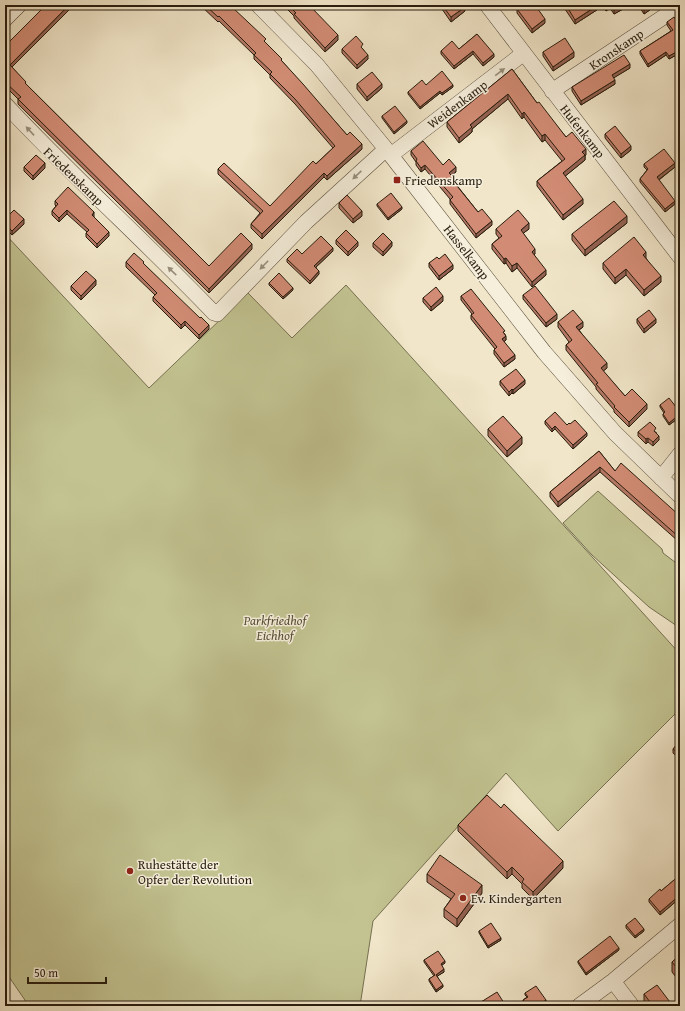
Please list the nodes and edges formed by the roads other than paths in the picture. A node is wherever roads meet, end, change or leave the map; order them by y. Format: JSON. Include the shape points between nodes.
{"nodes":[{"id":1,"x":19,"y":5,"type":"edge"},
{"id":2,"x":258,"y":5,"type":"edge"},
{"id":3,"x":487,"y":5,"type":"edge"},
{"id":4,"x":680,"y":6,"type":"edge"},
{"id":5,"x":5,"y":19,"type":"edge"},
{"id":6,"x":524,"y":53,"type":"junction"},
{"id":7,"x":552,"y":91,"type":"junction"},
{"id":8,"x":5,"y":104,"type":"edge"},
{"id":9,"x":389,"y":152,"type":"junction"},
{"id":10,"x":680,"y":257,"type":"edge"},
{"id":11,"x":680,"y":454,"type":"edge"},
{"id":12,"x":661,"y":478,"type":"junction"},
{"id":13,"x":680,"y":496,"type":"edge"},
{"id":14,"x":680,"y":925,"type":"edge"},
{"id":15,"x":613,"y":981,"type":"junction"},
{"id":16,"x":579,"y":1006,"type":"edge"},
{"id":17,"x":632,"y":1006,"type":"edge"}],
"edges":[{"from":1,"to":5,"type":"street"},
{"from":2,"to":9,"type":"street","name":"Hasselkamp","via":[[317,65]]},
{"from":3,"to":6,"type":"street","name":"Hufenkamp"},
{"from":4,"to":7,"type":"street","name":"Kronskamp"},
{"from":6,"to":7,"type":"street","name":"Hufenkamp"},
{"from":9,"to":6,"type":"street","name":"Weidenkamp","one_way":true},
{"from":7,"to":10,"type":"street","name":"Hufenkamp"},
{"from":9,"to":8,"type":"street","name":"Friedenskamp","one_way":true,"via":[[306,222],[217,314],[43,145]]},
{"from":9,"to":12,"type":"street","name":"Hasselkamp","via":[[544,352],[615,433]]},
{"from":11,"to":12,"type":"street"},
{"from":12,"to":13,"type":"street","name":"Hasselkamp"},
{"from":14,"to":15,"type":"street"},
{"from":15,"to":16,"type":"street"},
{"from":15,"to":17,"type":"street"}]}
